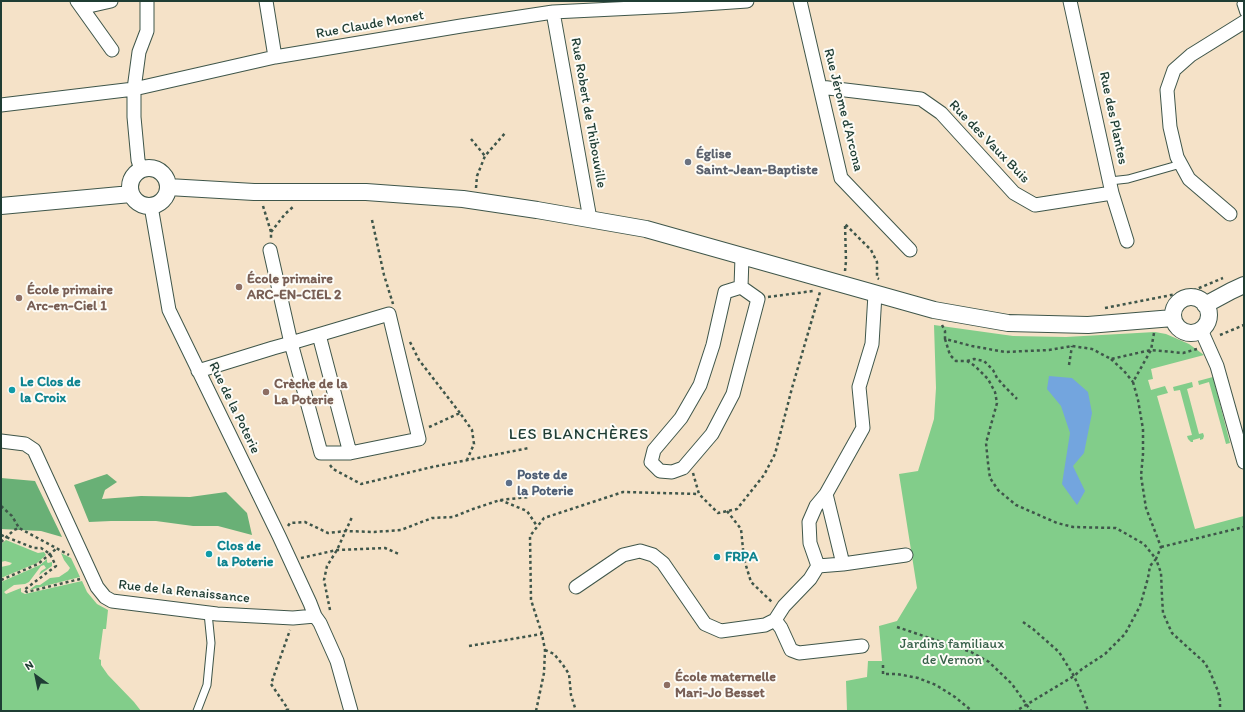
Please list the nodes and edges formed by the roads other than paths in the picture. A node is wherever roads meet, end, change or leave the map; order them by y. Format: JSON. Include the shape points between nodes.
{"nodes":[{"id":1,"x":111,"y":1,"type":"edge"},
{"id":2,"x":147,"y":1,"type":"edge"},
{"id":3,"x":266,"y":1,"type":"edge"},
{"id":4,"x":747,"y":1,"type":"edge"},
{"id":5,"x":800,"y":1,"type":"edge"},
{"id":6,"x":1070,"y":1,"type":"edge"},
{"id":7,"x":79,"y":4,"type":"edge"},
{"id":8,"x":675,"y":4,"type":"edge"},
{"id":9,"x":1241,"y":4,"type":"dead end"},
{"id":10,"x":568,"y":6,"type":"edge"},
{"id":11,"x":554,"y":12,"type":"junction"},
{"id":12,"x":1244,"y":13,"type":"edge"},
{"id":13,"x":1244,"y":22,"type":"edge"},
{"id":14,"x":112,"y":50,"type":"dead end"},
{"id":15,"x":275,"y":57,"type":"junction"},
{"id":16,"x":820,"y":87,"type":"junction"},
{"id":17,"x":134,"y":89,"type":"junction"},
{"id":18,"x":1,"y":105,"type":"edge"},
{"id":19,"x":1181,"y":164,"type":"junction"},
{"id":20,"x":141,"y":170,"type":"junction"},
{"id":21,"x":168,"y":187,"type":"junction"},
{"id":22,"x":1111,"y":187,"type":"junction"},
{"id":23,"x":131,"y":194,"type":"junction"},
{"id":24,"x":1,"y":206,"type":"edge"},
{"id":25,"x":151,"y":206,"type":"junction"},
{"id":26,"x":1230,"y":214,"type":"dead end"},
{"id":27,"x":590,"y":219,"type":"junction"},
{"id":28,"x":1127,"y":241,"type":"dead end"},
{"id":29,"x":270,"y":250,"type":"road end"},
{"id":30,"x":910,"y":250,"type":"dead end"},
{"id":31,"x":742,"y":257,"type":"junction"},
{"id":32,"x":1244,"y":285,"type":"edge"},
{"id":33,"x":741,"y":287,"type":"junction"},
{"id":34,"x":875,"y":294,"type":"junction"},
{"id":35,"x":1206,"y":305,"type":"junction"},
{"id":36,"x":1173,"y":318,"type":"junction"},
{"id":37,"x":1201,"y":330,"type":"junction"},
{"id":38,"x":319,"y":335,"type":"junction"},
{"id":39,"x":291,"y":343,"type":"junction"},
{"id":40,"x":198,"y":371,"type":"junction"},
{"id":41,"x":1,"y":441,"type":"edge"},
{"id":42,"x":350,"y":453,"type":"junction"},
{"id":43,"x":1244,"y":462,"type":"edge"},
{"id":44,"x":826,"y":494,"type":"junction"},
{"id":45,"x":906,"y":555,"type":"dead end"},
{"id":46,"x":842,"y":564,"type":"junction"},
{"id":47,"x":818,"y":566,"type":"junction"},
{"id":48,"x":576,"y":587,"type":"dead end"},
{"id":49,"x":208,"y":613,"type":"junction"},
{"id":50,"x":778,"y":615,"type":"junction"},
{"id":51,"x":315,"y":616,"type":"junction"},
{"id":52,"x":862,"y":646,"type":"dead end"},
{"id":53,"x":197,"y":711,"type":"edge"},
{"id":54,"x":351,"y":711,"type":"edge"}],
"edges":[{"from":1,"to":7,"type":"street","via":[[89,6]]},
{"from":2,"to":17,"type":"street","via":[[147,30],[139,52]]},
{"from":3,"to":15,"type":"street"},
{"from":4,"to":8,"type":"street","name":"Rue Claude Monet"},
{"from":5,"to":16,"type":"street","name":"Rue Jérome d'Arcona"},
{"from":6,"to":22,"type":"street","name":"Rue des Plantes"},
{"from":7,"to":14,"type":"street"},
{"from":8,"to":10,"type":"street","name":"Rue Claude Monet"},
{"from":9,"to":12,"type":"lane"},
{"from":10,"to":11,"type":"street","name":"Rue Claude Monet"},
{"from":11,"to":15,"type":"street","name":"Rue Claude Monet"},
{"from":11,"to":27,"type":"street","name":"Rue Robert de Thibouville"},
{"from":13,"to":19,"type":"street","via":[[1191,55],[1174,70],[1167,90],[1170,127]]},
{"from":15,"to":17,"type":"street","name":"Rue Claude Monet"},
{"from":16,"to":22,"type":"street","name":"Rue des Vaux Buis","via":[[920,99],[941,113],[1014,193],[1035,206]]},
{"from":16,"to":30,"type":"street","name":"Rue Jérome d'Arcona","via":[[841,178]]},
{"from":17,"to":18,"type":"street","name":"Rue Claude Monet"},
{"from":17,"to":20,"type":"street","via":[[134,117]]},
{"from":19,"to":22,"type":"lane","via":[[1128,179]]},
{"from":19,"to":26,"type":"street","via":[[1189,179]]},
{"from":20,"to":21,"type":"street","via":[[149,168],[159,171],[166,179]]},
{"from":20,"to":23,"type":"street","via":[[131,180]]},
{"from":21,"to":25,"type":"street","via":[[164,200]]},
{"from":21,"to":27,"type":"street","via":[[258,192],[366,192],[476,201]]},
{"from":22,"to":28,"type":"street","name":"Rue des Plantes"},
{"from":23,"to":24,"type":"street"},
{"from":23,"to":25,"type":"street","via":[[141,205]]},
{"from":25,"to":40,"type":"street","name":"Rue de la Poterie","via":[[169,310]]},
{"from":27,"to":31,"type":"street","via":[[642,229]]},
{"from":29,"to":39,"type":"street"},
{"from":31,"to":33,"type":"street"},
{"from":31,"to":34,"type":"street"},
{"from":32,"to":35,"type":"street"},
{"from":33,"to":33,"type":"street","via":[[725,292],[713,345],[700,385],[681,418],[654,450],[651,462],[660,471],[672,472],[682,468],[712,434],[733,394],[758,299]]},
{"from":34,"to":36,"type":"street","via":[[934,310],[1008,323],[1088,325]]},
{"from":34,"to":44,"type":"street","via":[[872,344],[859,387],[863,428]]},
{"from":35,"to":36,"type":"street","via":[[1192,297],[1181,300],[1174,308]]},
{"from":35,"to":37,"type":"street","via":[[1208,318]]},
{"from":36,"to":37,"type":"street","via":[[1178,329],[1184,332],[1196,333]]},
{"from":37,"to":43,"type":"street","via":[[1217,366]]},
{"from":38,"to":39,"type":"street"},
{"from":38,"to":42,"type":"street"},
{"from":38,"to":42,"type":"street","via":[[390,314],[419,439]]},
{"from":39,"to":40,"type":"street"},
{"from":39,"to":42,"type":"street","via":[[321,453]]},
{"from":40,"to":51,"type":"street","name":"Rue de la Poterie","via":[[291,561]]},
{"from":41,"to":49,"type":"street","name":"Rue de la Renaissance","via":[[25,444],[34,450],[97,587],[105,597],[112,602]]},
{"from":44,"to":46,"type":"street"},
{"from":44,"to":47,"type":"street","via":[[816,506],[809,522],[810,543]]},
{"from":45,"to":46,"type":"street"},
{"from":46,"to":47,"type":"street"},
{"from":47,"to":50,"type":"street","via":[[810,579]]},
{"from":48,"to":50,"type":"street","via":[[623,555],[640,551],[653,555],[663,563],[705,624],[721,631],[765,625]]},
{"from":49,"to":51,"type":"street","name":"Rue de la Renaissance","via":[[293,618]]},
{"from":49,"to":53,"type":"lane","via":[[211,643],[207,685]]},
{"from":50,"to":52,"type":"street","via":[[791,650],[799,653]]},
{"from":51,"to":54,"type":"street","name":"Rue de la Poterie","via":[[337,661]]}]}
